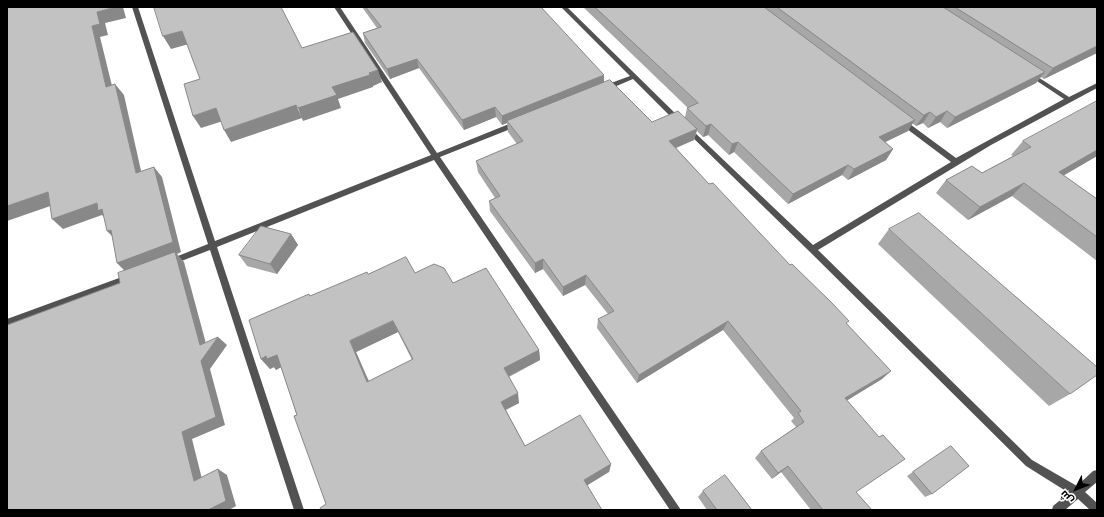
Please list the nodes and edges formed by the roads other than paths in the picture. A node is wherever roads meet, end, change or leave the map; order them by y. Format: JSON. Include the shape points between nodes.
{"nodes":[{"id":1,"x":135,"y":7,"type":"edge"},
{"id":2,"x":337,"y":7,"type":"edge"},
{"id":3,"x":564,"y":7,"type":"edge"},
{"id":4,"x":1022,"y":69,"type":"edge"},
{"id":5,"x":633,"y":77,"type":"junction"},
{"id":6,"x":1096,"y":88,"type":"edge"},
{"id":7,"x":597,"y":92,"type":"edge"},
{"id":8,"x":1068,"y":99,"type":"junction"},
{"id":9,"x":898,"y":118,"type":"edge"},
{"id":10,"x":523,"y":121,"type":"edge"},
{"id":11,"x":435,"y":156,"type":"junction"},
{"id":12,"x":955,"y":161,"type":"junction"},
{"id":13,"x":213,"y":246,"type":"junction"},
{"id":14,"x":812,"y":249,"type":"junction"},
{"id":15,"x":162,"y":265,"type":"edge"},
{"id":16,"x":140,"y":274,"type":"edge"},
{"id":17,"x":7,"y":323,"type":"edge"},
{"id":18,"x":1097,"y":475,"type":"edge"},
{"id":19,"x":1078,"y":492,"type":"junction"},
{"id":20,"x":299,"y":510,"type":"edge"},
{"id":21,"x":676,"y":510,"type":"edge"},
{"id":22,"x":1057,"y":510,"type":"edge"},
{"id":23,"x":1097,"y":510,"type":"edge"}],
"edges":[{"from":1,"to":13,"type":"street"},
{"from":2,"to":11,"type":"street"},
{"from":3,"to":5,"type":"street"},
{"from":4,"to":8,"type":"street"},
{"from":5,"to":7,"type":"street"},
{"from":5,"to":14,"type":"street"},
{"from":6,"to":8,"type":"street"},
{"from":8,"to":12,"type":"street"},
{"from":9,"to":12,"type":"street"},
{"from":10,"to":11,"type":"street"},
{"from":11,"to":13,"type":"street"},
{"from":11,"to":21,"type":"street"},
{"from":12,"to":14,"type":"street"},
{"from":13,"to":15,"type":"street"},
{"from":13,"to":20,"type":"street"},
{"from":14,"to":19,"type":"street","via":[[1029,463]]},
{"from":16,"to":17,"type":"street"},
{"from":18,"to":19,"type":"street"},
{"from":19,"to":22,"type":"street"},
{"from":19,"to":23,"type":"street"}]}
